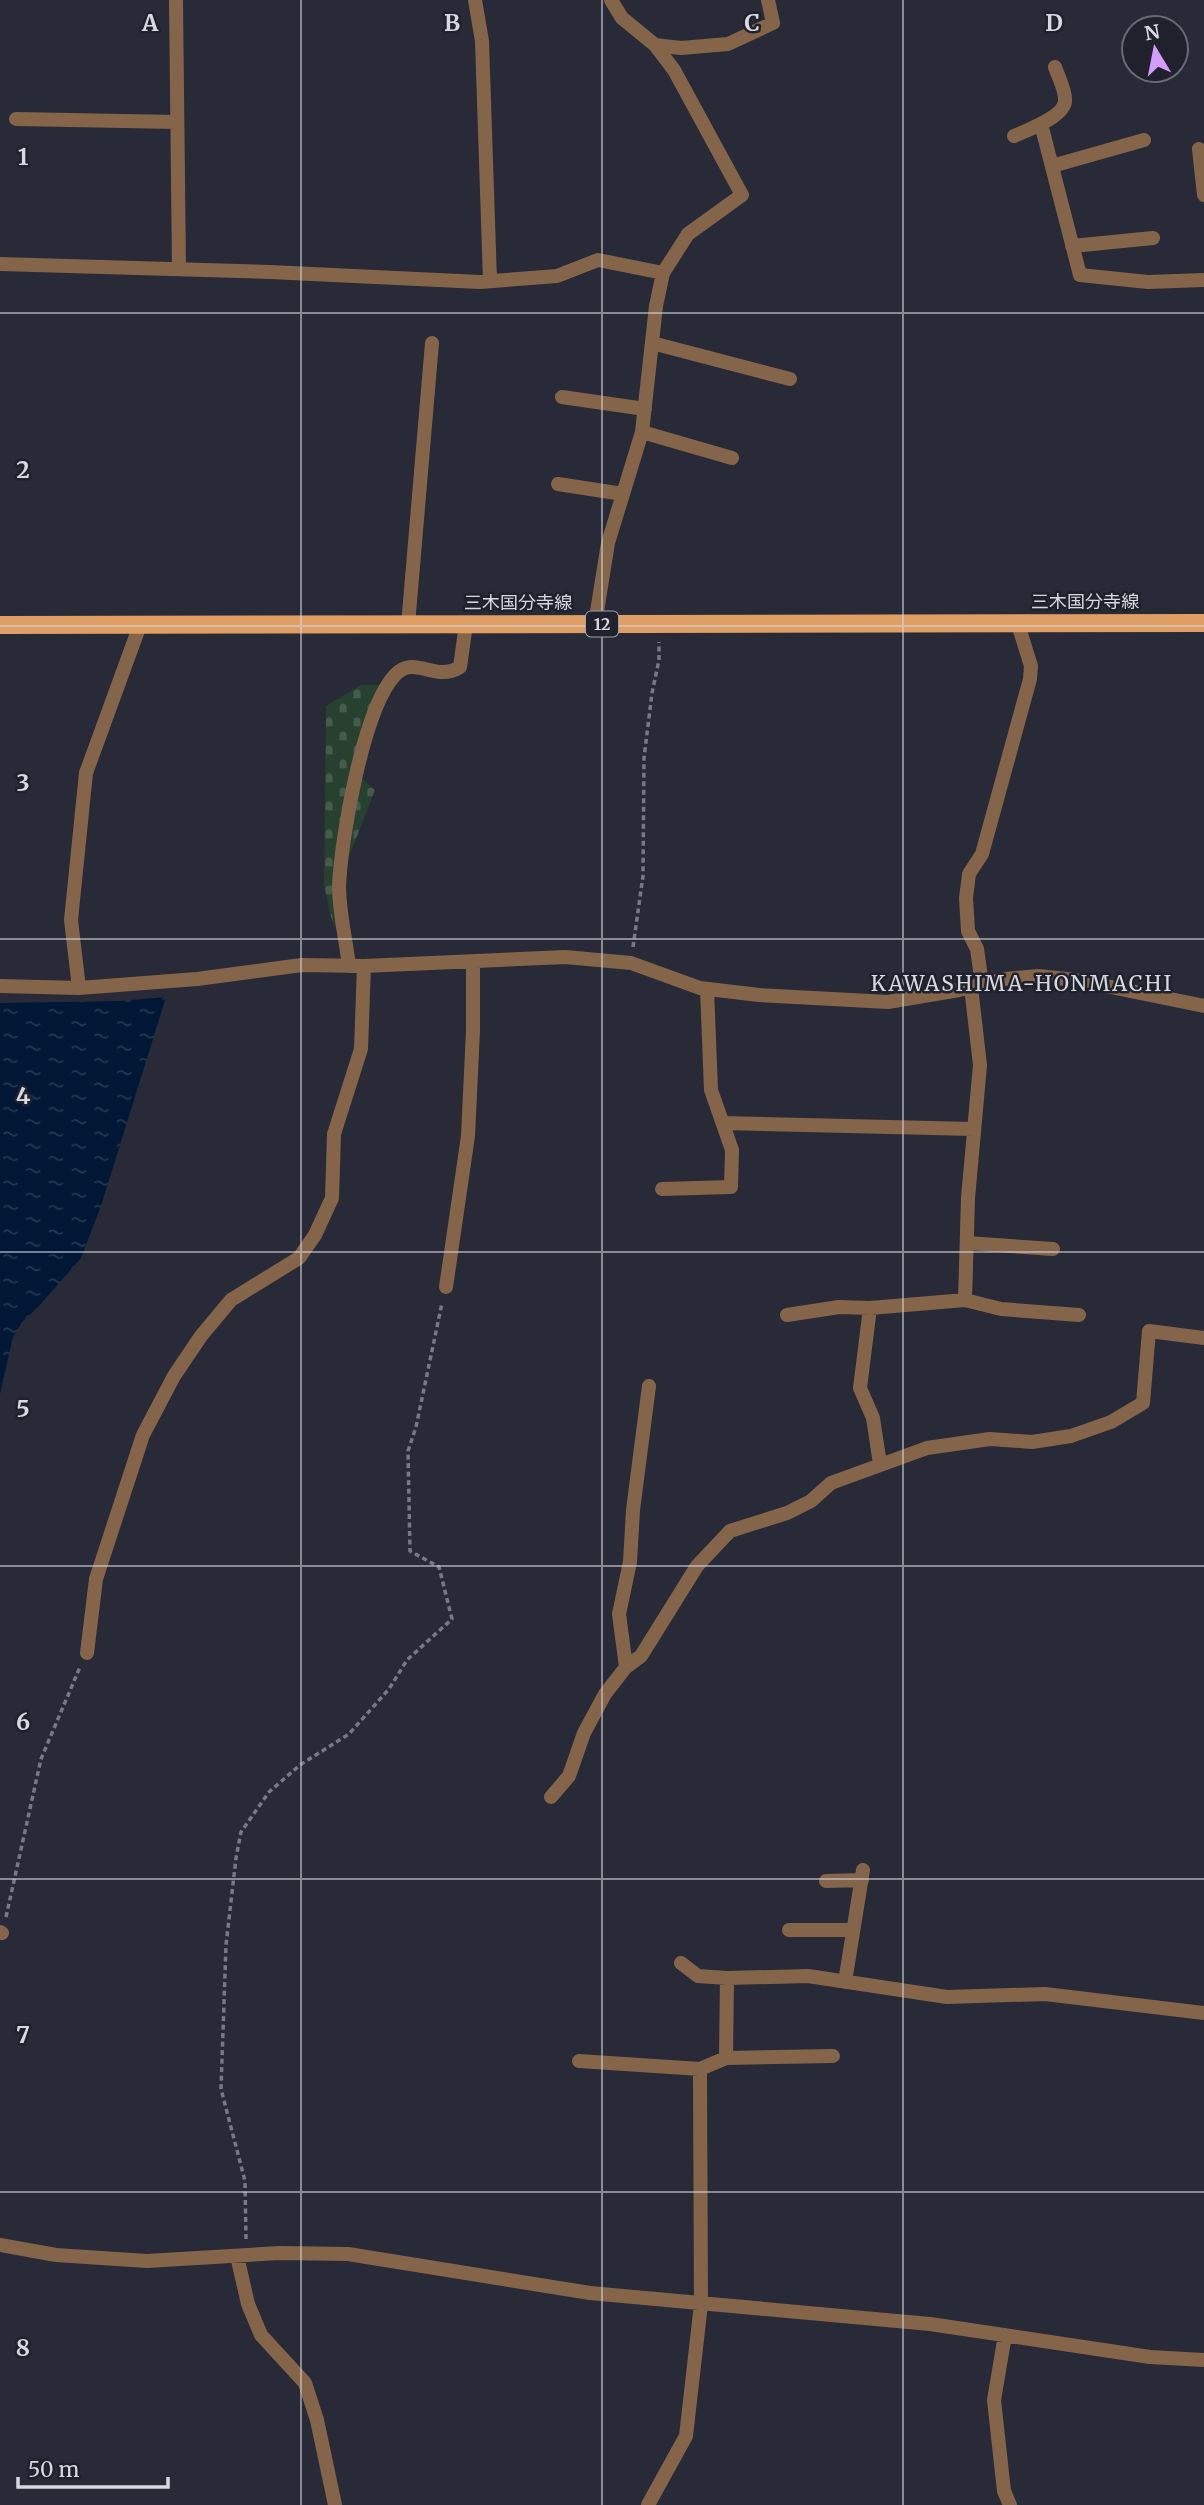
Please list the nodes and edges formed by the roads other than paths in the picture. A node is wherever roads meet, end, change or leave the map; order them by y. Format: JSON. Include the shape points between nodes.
{"nodes":[{"id":1,"x":176,"y":0,"type":"edge"},
{"id":2,"x":475,"y":0,"type":"edge"},
{"id":3,"x":611,"y":0,"type":"edge"},
{"id":4,"x":768,"y":0,"type":"edge"},
{"id":5,"x":655,"y":45,"type":"junction"},
{"id":6,"x":1055,"y":67,"type":"dead end"},
{"id":7,"x":16,"y":119,"type":"dead end"},
{"id":8,"x":177,"y":122,"type":"junction"},
{"id":9,"x":1041,"y":124,"type":"junction"},
{"id":10,"x":1014,"y":136,"type":"dead end"},
{"id":11,"x":1143,"y":140,"type":"dead end"},
{"id":12,"x":1199,"y":149,"type":"dead end"},
{"id":13,"x":1052,"y":166,"type":"junction"},
{"id":14,"x":1204,"y":195,"type":"edge"},
{"id":15,"x":1153,"y":239,"type":"dead end"},
{"id":16,"x":1072,"y":246,"type":"junction"},
{"id":17,"x":0,"y":264,"type":"edge"},
{"id":18,"x":179,"y":269,"type":"junction"},
{"id":19,"x":663,"y":273,"type":"junction"},
{"id":20,"x":1204,"y":280,"type":"edge"},
{"id":21,"x":490,"y":281,"type":"junction"},
{"id":22,"x":432,"y":343,"type":"dead end"},
{"id":23,"x":652,"y":343,"type":"junction"},
{"id":24,"x":790,"y":379,"type":"dead end"},
{"id":25,"x":562,"y":397,"type":"dead end"},
{"id":26,"x":645,"y":409,"type":"junction"},
{"id":27,"x":642,"y":432,"type":"junction"},
{"id":28,"x":732,"y":458,"type":"dead end"},
{"id":29,"x":558,"y":484,"type":"dead end"},
{"id":30,"x":623,"y":494,"type":"junction"},
{"id":31,"x":1204,"y":623,"type":"edge"},
{"id":32,"x":466,"y":624,"type":"junction"},
{"id":33,"x":594,"y":624,"type":"junction"},
{"id":34,"x":1018,"y":624,"type":"junction"},
{"id":35,"x":0,"y":625,"type":"edge"},
{"id":36,"x":140,"y":625,"type":"junction"},
{"id":37,"x":408,"y":625,"type":"junction"},
{"id":38,"x":473,"y":962,"type":"junction"},
{"id":39,"x":349,"y":966,"type":"junction"},
{"id":40,"x":365,"y":966,"type":"junction"},
{"id":41,"x":0,"y":986,"type":"edge"},
{"id":42,"x":976,"y":986,"type":"junction"},
{"id":43,"x":79,"y":988,"type":"junction"},
{"id":44,"x":707,"y":989,"type":"junction"},
{"id":45,"x":1204,"y":1006,"type":"edge"},
{"id":46,"x":723,"y":1123,"type":"junction"},
{"id":47,"x":974,"y":1129,"type":"junction"},
{"id":48,"x":662,"y":1189,"type":"dead end"},
{"id":49,"x":967,"y":1243,"type":"junction"},
{"id":50,"x":1054,"y":1248,"type":"dead end"},
{"id":51,"x":446,"y":1287,"type":"road end"},
{"id":52,"x":965,"y":1300,"type":"junction"},
{"id":53,"x":870,"y":1308,"type":"junction"},
{"id":54,"x":787,"y":1315,"type":"dead end"},
{"id":55,"x":1079,"y":1315,"type":"dead end"},
{"id":56,"x":1204,"y":1338,"type":"edge"},
{"id":57,"x":649,"y":1386,"type":"dead end"},
{"id":58,"x":880,"y":1464,"type":"junction"},
{"id":59,"x":87,"y":1653,"type":"road end"},
{"id":60,"x":626,"y":1667,"type":"junction"},
{"id":61,"x":551,"y":1797,"type":"dead end"},
{"id":62,"x":827,"y":1881,"type":"dead end"},
{"id":63,"x":789,"y":1930,"type":"dead end"},
{"id":64,"x":853,"y":1930,"type":"junction"},
{"id":65,"x":681,"y":1963,"type":"dead end"},
{"id":66,"x":727,"y":1978,"type":"junction"},
{"id":67,"x":845,"y":1982,"type":"junction"},
{"id":68,"x":1204,"y":2013,"type":"edge"},
{"id":69,"x":833,"y":2056,"type":"dead end"},
{"id":70,"x":726,"y":2058,"type":"junction"},
{"id":71,"x":579,"y":2061,"type":"dead end"},
{"id":72,"x":700,"y":2069,"type":"junction"},
{"id":73,"x":0,"y":2245,"type":"edge"},
{"id":74,"x":242,"y":2255,"type":"junction"},
{"id":75,"x":701,"y":2304,"type":"junction"},
{"id":76,"x":1005,"y":2335,"type":"junction"},
{"id":77,"x":1204,"y":2360,"type":"edge"},
{"id":78,"x":335,"y":2505,"type":"edge"},
{"id":79,"x":648,"y":2505,"type":"edge"},
{"id":80,"x":1010,"y":2505,"type":"edge"}],
"edges":[{"from":1,"to":8,"type":"street"},
{"from":2,"to":21,"type":"street","via":[[482,41]]},
{"from":3,"to":5,"type":"street","via":[[622,18]]},
{"from":4,"to":5,"type":"street","via":[[773,23],[728,44]]},
{"from":5,"to":19,"type":"street","via":[[742,195],[688,234]]},
{"from":6,"to":9,"type":"street","via":[[1066,100],[1062,110]]},
{"from":7,"to":8,"type":"street"},
{"from":8,"to":18,"type":"street"},
{"from":9,"to":10,"type":"street"},
{"from":9,"to":13,"type":"street"},
{"from":11,"to":13,"type":"street"},
{"from":12,"to":14,"type":"street"},
{"from":13,"to":16,"type":"street"},
{"from":15,"to":16,"type":"street"},
{"from":16,"to":20,"type":"street","via":[[1080,275],[1148,282]]},
{"from":17,"to":18,"type":"street"},
{"from":18,"to":21,"type":"street"},
{"from":19,"to":21,"type":"street","via":[[598,260],[556,276]]},
{"from":19,"to":23,"type":"street"},
{"from":22,"to":37,"type":"street"},
{"from":23,"to":24,"type":"street"},
{"from":23,"to":26,"type":"street"},
{"from":25,"to":26,"type":"street"},
{"from":26,"to":27,"type":"street"},
{"from":27,"to":28,"type":"street"},
{"from":27,"to":30,"type":"street"},
{"from":29,"to":30,"type":"street"},
{"from":30,"to":33,"type":"street","via":[[608,543]]},
{"from":31,"to":34,"type":"main road","name":"三木国分寺線","number":"12"},
{"from":32,"to":33,"type":"main road","name":"三木国分寺線","number":"12"},
{"from":32,"to":37,"type":"main road","name":"三木国分寺線","number":"12"},
{"from":32,"to":39,"type":"street","via":[[460,667],[451,673],[417,667],[396,674],[369,728],[342,844],[339,890]]},
{"from":33,"to":34,"type":"main road","name":"三木国分寺線","number":"12"},
{"from":34,"to":42,"type":"street","via":[[1031,666],[1030,679],[966,898],[968,931],[977,949]]},
{"from":35,"to":36,"type":"main road","name":"三木国分寺線","number":"12"},
{"from":36,"to":37,"type":"main road","name":"三木国分寺線","number":"12"},
{"from":36,"to":43,"type":"street","via":[[86,773],[71,920]]},
{"from":38,"to":40,"type":"street"},
{"from":38,"to":44,"type":"street","via":[[565,957],[631,963]]},
{"from":38,"to":51,"type":"street","via":[[468,1136]]},
{"from":39,"to":40,"type":"street"},
{"from":39,"to":43,"type":"street","via":[[302,965]]},
{"from":40,"to":59,"type":"street","via":[[361,1049],[334,1133],[332,1198],[299,1258],[231,1300],[174,1376],[143,1435],[96,1579]]},
{"from":41,"to":43,"type":"street"},
{"from":42,"to":44,"type":"street","via":[[888,1002]]},
{"from":42,"to":45,"type":"street","via":[[1038,976]]},
{"from":42,"to":47,"type":"street","via":[[980,1065]]},
{"from":44,"to":46,"type":"street","via":[[711,1090]]},
{"from":46,"to":47,"type":"street"},
{"from":46,"to":48,"type":"street","via":[[733,1150],[731,1186]]},
{"from":47,"to":49,"type":"street"},
{"from":49,"to":50,"type":"street"},
{"from":49,"to":52,"type":"street"},
{"from":52,"to":53,"type":"street"},
{"from":52,"to":55,"type":"street","via":[[1001,1309]]},
{"from":53,"to":54,"type":"street","via":[[839,1307]]},
{"from":53,"to":58,"type":"street","via":[[860,1388],[873,1418]]},
{"from":56,"to":58,"type":"street","via":[[1149,1331],[1143,1404],[1111,1422],[1071,1437],[927,1448]]},
{"from":57,"to":60,"type":"street","via":[[630,1562],[619,1614]]},
{"from":58,"to":60,"type":"street","via":[[831,1483],[788,1513],[730,1531],[697,1566],[641,1656]]},
{"from":60,"to":61,"type":"street","via":[[584,1733],[569,1776]]},
{"from":62,"to":64,"type":"street","via":[[862,1875]]},
{"from":63,"to":64,"type":"street"},
{"from":64,"to":67,"type":"street"},
{"from":65,"to":66,"type":"street","via":[[698,1976]]},
{"from":66,"to":67,"type":"street","via":[[808,1976]]},
{"from":66,"to":70,"type":"street"},
{"from":67,"to":68,"type":"street","via":[[947,1997],[1045,1994]]},
{"from":69,"to":70,"type":"street"},
{"from":70,"to":72,"type":"street"},
{"from":71,"to":72,"type":"street"},
{"from":72,"to":75,"type":"street"},
{"from":73,"to":74,"type":"street","via":[[56,2255],[147,2261]]},
{"from":74,"to":75,"type":"street","via":[[348,2254],[590,2292]]},
{"from":74,"to":78,"type":"street","via":[[248,2304],[261,2335],[305,2383]]},
{"from":75,"to":76,"type":"street","via":[[865,2317]]},
{"from":75,"to":79,"type":"street","via":[[686,2436]]},
{"from":76,"to":77,"type":"street","via":[[1150,2357]]},
{"from":76,"to":80,"type":"street","via":[[994,2400],[1004,2491]]}]}
